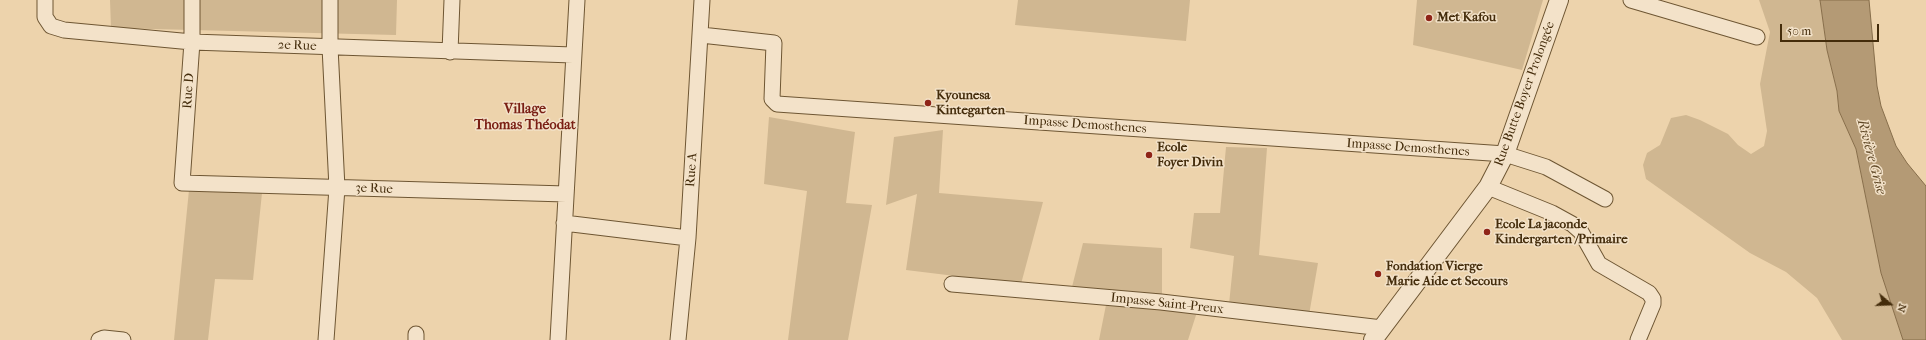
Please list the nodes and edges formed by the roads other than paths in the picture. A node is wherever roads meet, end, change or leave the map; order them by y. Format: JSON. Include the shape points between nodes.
{"nodes":[{"id":1,"x":45,"y":0,"type":"edge"},
{"id":2,"x":192,"y":0,"type":"edge"},
{"id":3,"x":330,"y":0,"type":"edge"},
{"id":4,"x":452,"y":0,"type":"edge"},
{"id":5,"x":577,"y":0,"type":"edge"},
{"id":6,"x":702,"y":0,"type":"edge"},
{"id":7,"x":1559,"y":0,"type":"edge"},
{"id":8,"x":1631,"y":0,"type":"edge"},
{"id":9,"x":701,"y":35,"type":"junction"},
{"id":10,"x":1757,"y":37,"type":"dead end"},
{"id":11,"x":192,"y":42,"type":"junction"},
{"id":12,"x":330,"y":47,"type":"junction"},
{"id":13,"x":450,"y":52,"type":"junction"},
{"id":14,"x":573,"y":55,"type":"junction"},
{"id":15,"x":1505,"y":154,"type":"junction"},
{"id":16,"x":182,"y":183,"type":"joint"},
{"id":17,"x":1488,"y":187,"type":"junction"},
{"id":18,"x":338,"y":188,"type":"junction"},
{"id":19,"x":566,"y":194,"type":"junction"},
{"id":20,"x":1605,"y":199,"type":"dead end"},
{"id":21,"x":564,"y":223,"type":"junction"},
{"id":22,"x":688,"y":238,"type":"junction"},
{"id":23,"x":952,"y":284,"type":"dead end"},
{"id":24,"x":1377,"y":334,"type":"edge"},
{"id":25,"x":99,"y":340,"type":"edge"},
{"id":26,"x":123,"y":340,"type":"edge"},
{"id":27,"x":326,"y":340,"type":"edge"},
{"id":28,"x":558,"y":340,"type":"edge"},
{"id":29,"x":678,"y":340,"type":"edge"},
{"id":30,"x":1638,"y":340,"type":"edge"}],
"edges":[{"from":1,"to":11,"type":"street","name":"2e Rue","via":[[45,17],[48,22],[51,26],[64,30]]},
{"from":2,"to":11,"type":"street","name":"Rue D"},
{"from":3,"to":12,"type":"street"},
{"from":4,"to":13,"type":"street"},
{"from":5,"to":14,"type":"street"},
{"from":6,"to":9,"type":"street","name":"Rue A"},
{"from":7,"to":15,"type":"street","name":"Rue Butte Boyer Prolongée"},
{"from":8,"to":10,"type":"street"},
{"from":9,"to":15,"type":"street","name":"Impasse Demosthenes","via":[[774,43],[772,99],[777,104]]},
{"from":9,"to":22,"type":"street","name":"Rue A"},
{"from":11,"to":12,"type":"street","name":"2e Rue"},
{"from":11,"to":16,"type":"street","name":"Rue D"},
{"from":12,"to":13,"type":"street","name":"2e Rue"},
{"from":12,"to":18,"type":"street"},
{"from":13,"to":14,"type":"street","name":"2e Rue"},
{"from":14,"to":19,"type":"street"},
{"from":15,"to":17,"type":"street","name":"Rue Butte Boyer Prolongée"},
{"from":15,"to":20,"type":"street","via":[[1546,167]]},
{"from":16,"to":18,"type":"street","name":"3e Rue"},
{"from":17,"to":24,"type":"street","name":"Rue Butte Boyer Prolongée"},
{"from":17,"to":30,"type":"street","via":[[1552,213],[1572,224],[1585,239],[1599,264],[1649,294],[1653,304]]},
{"from":18,"to":19,"type":"street","name":"3e Rue"},
{"from":18,"to":27,"type":"street"},
{"from":19,"to":21,"type":"street"},
{"from":21,"to":22,"type":"street"},
{"from":21,"to":28,"type":"street"},
{"from":22,"to":29,"type":"street","name":"Rue A"},
{"from":23,"to":24,"type":"street","name":"Impasse Saint-Preux","via":[[1161,302]]},
{"from":25,"to":26,"type":"street"}]}
